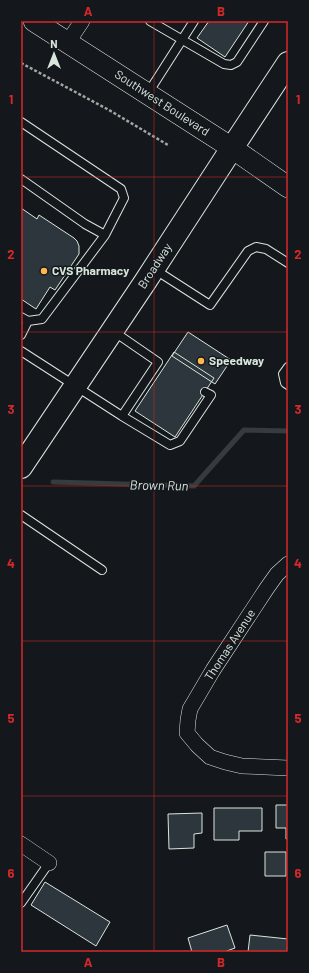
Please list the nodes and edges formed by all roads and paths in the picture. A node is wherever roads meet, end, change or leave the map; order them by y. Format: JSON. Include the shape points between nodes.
{"nodes":[{"id":1,"x":34,"y":21,"type":"edge"},
{"id":2,"x":82,"y":21,"type":"edge"},
{"id":3,"x":150,"y":21,"type":"edge"},
{"id":4,"x":194,"y":21,"type":"edge"},
{"id":5,"x":264,"y":21,"type":"edge"},
{"id":6,"x":182,"y":40,"type":"junction"},
{"id":7,"x":68,"y":42,"type":"junction"},
{"id":8,"x":21,"y":63,"type":"edge"},
{"id":9,"x":288,"y":63,"type":"edge"},
{"id":10,"x":147,"y":93,"type":"junction"},
{"id":11,"x":21,"y":122,"type":"edge"},
{"id":12,"x":168,"y":145,"type":"dead end"},
{"id":13,"x":232,"y":148,"type":"junction"},
{"id":14,"x":21,"y":179,"type":"edge"},
{"id":15,"x":288,"y":187,"type":"edge"},
{"id":16,"x":106,"y":235,"type":"junction"},
{"id":17,"x":288,"y":263,"type":"edge"},
{"id":18,"x":154,"y":269,"type":"junction"},
{"id":19,"x":24,"y":319,"type":"edge"},
{"id":20,"x":112,"y":330,"type":"junction"},
{"id":21,"x":21,"y":335,"type":"edge"},
{"id":22,"x":21,"y":351,"type":"edge"},
{"id":23,"x":288,"y":367,"type":"edge"},
{"id":24,"x":76,"y":385,"type":"junction"},
{"id":25,"x":288,"y":386,"type":"edge"},
{"id":26,"x":205,"y":392,"type":"dead end"},
{"id":27,"x":122,"y":416,"type":"junction"},
{"id":28,"x":21,"y":467,"type":"edge"},
{"id":29,"x":21,"y":515,"type":"edge"},
{"id":30,"x":288,"y":564,"type":"edge"},
{"id":31,"x":102,"y":570,"type":"dead end"},
{"id":32,"x":288,"y":768,"type":"edge"},
{"id":33,"x":21,"y":844,"type":"edge"},
{"id":34,"x":49,"y":863,"type":"joint"},
{"id":35,"x":21,"y":902,"type":"edge"}],
"edges":[{"from":1,"to":7,"type":"street","name":"Southwest Boulevard"},
{"from":2,"to":7,"type":"street"},
{"from":3,"to":6,"type":"lane"},
{"from":4,"to":6,"type":"lane"},
{"from":5,"to":6,"type":"lane","via":[[237,62],[231,65],[224,64]]},
{"from":6,"to":10,"type":"lane"},
{"from":7,"to":10,"type":"street","name":"Southwest Boulevard"},
{"from":8,"to":12,"type":"path"},
{"from":9,"to":13,"type":"main road","name":"Broadway"},
{"from":10,"to":13,"type":"street","name":"Southwest Boulevard"},
{"from":11,"to":16,"type":"lane","via":[[120,189],[124,198]]},
{"from":13,"to":15,"type":"street","name":"Southwest Boulevard"},
{"from":13,"to":18,"type":"main road","name":"Broadway"},
{"from":14,"to":16,"type":"lane","via":[[85,224]]},
{"from":16,"to":19,"type":"lane","via":[[42,319]]},
{"from":17,"to":18,"type":"lane","via":[[266,249],[256,247],[248,251],[210,305]]},
{"from":18,"to":20,"type":"main road","name":"Broadway"},
{"from":19,"to":21,"type":"lane"},
{"from":20,"to":24,"type":"main road","name":"Broadway"},
{"from":20,"to":27,"type":"lane","via":[[161,364]]},
{"from":22,"to":24,"type":"lane"},
{"from":23,"to":25,"type":"lane","via":[[283,374]]},
{"from":24,"to":27,"type":"lane"},
{"from":24,"to":28,"type":"main road","name":"Broadway"},
{"from":26,"to":27,"type":"lane","via":[[211,395],[180,441],[170,445]]},
{"from":29,"to":31,"type":"lane"},
{"from":30,"to":32,"type":"street","name":"Thomas Avenue","via":[[267,588],[213,670],[190,710],[187,733],[210,757],[242,766]]},
{"from":33,"to":34,"type":"street"},
{"from":34,"to":35,"type":"lane"}]}
